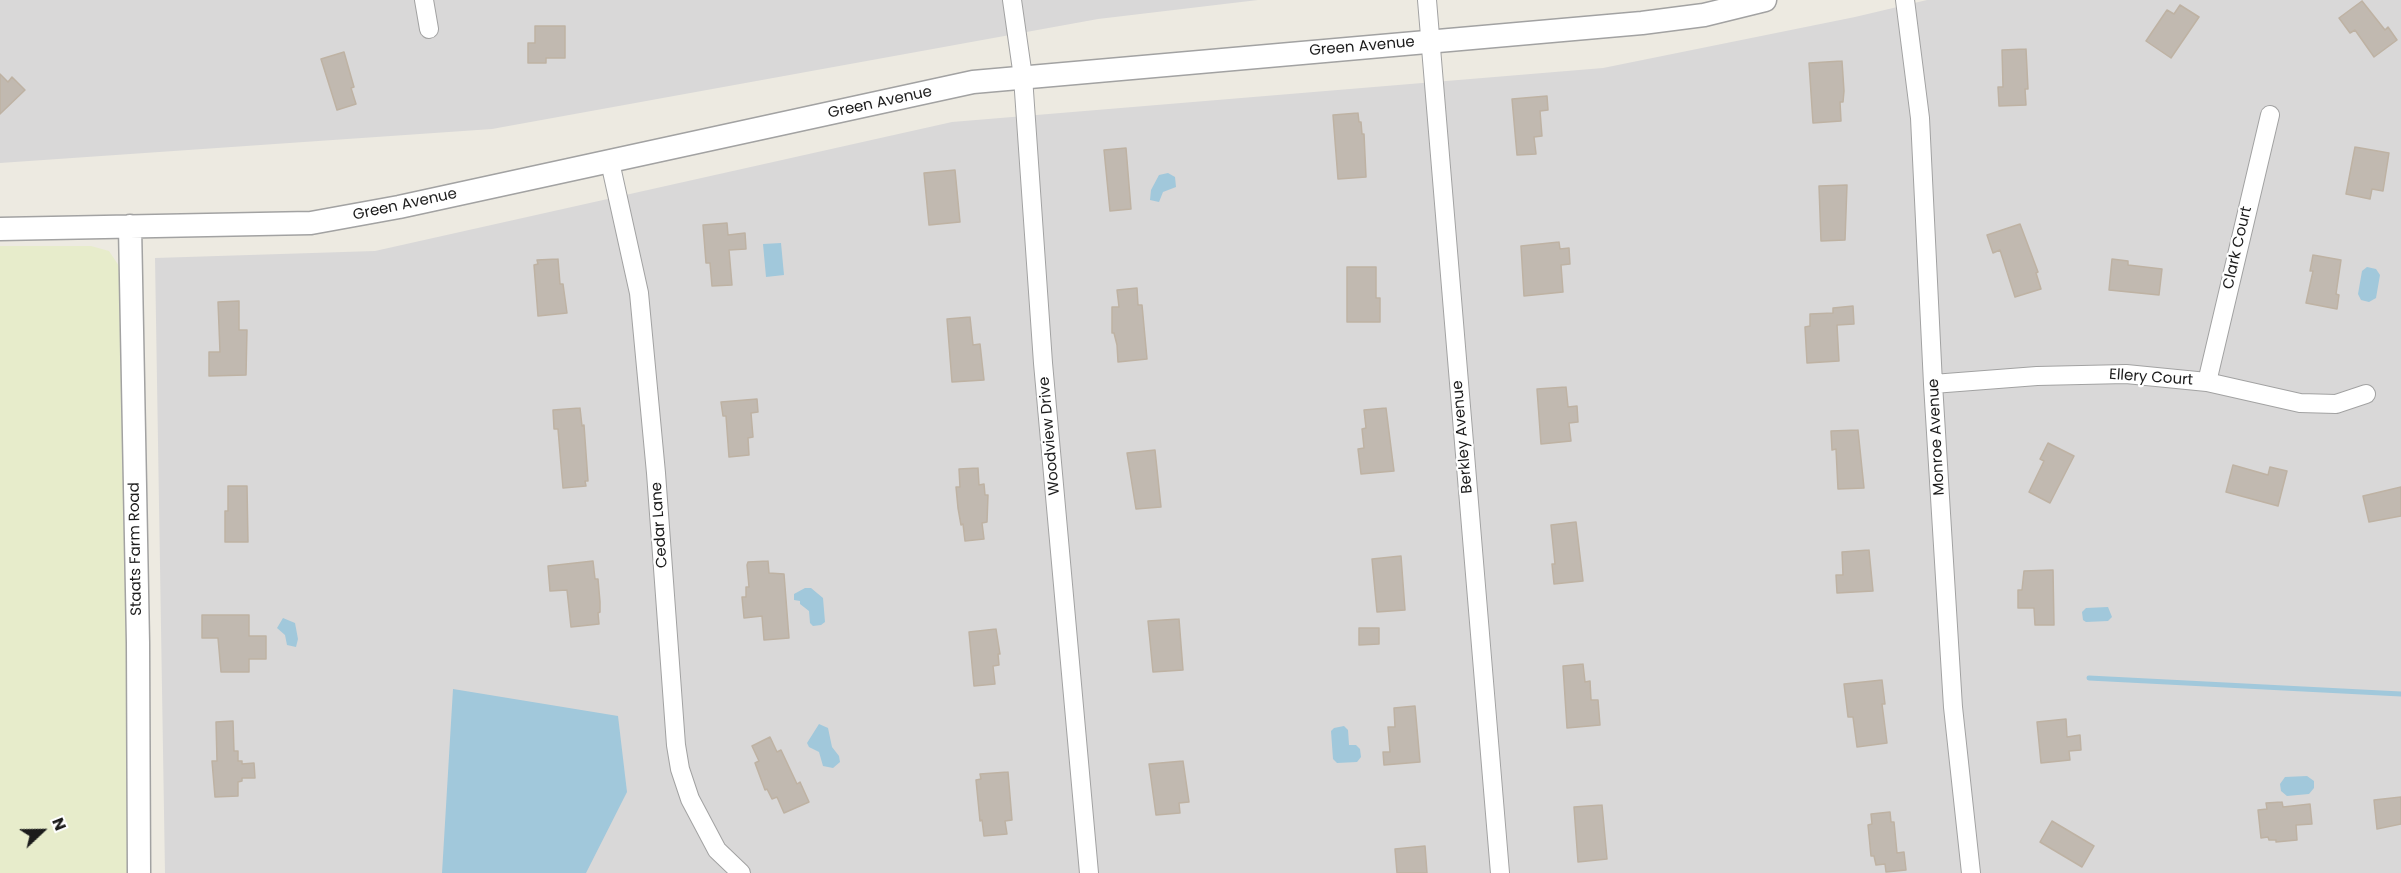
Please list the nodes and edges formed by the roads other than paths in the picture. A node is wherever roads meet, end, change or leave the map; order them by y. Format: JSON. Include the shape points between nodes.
{"nodes":[{"id":1,"x":424,"y":0,"type":"edge"},
{"id":2,"x":1012,"y":0,"type":"edge"},
{"id":3,"x":1427,"y":0,"type":"edge"},
{"id":4,"x":1765,"y":0,"type":"edge"},
{"id":5,"x":1905,"y":0,"type":"edge"},
{"id":6,"x":429,"y":28,"type":"dead end"},
{"id":7,"x":1430,"y":41,"type":"junction"},
{"id":8,"x":1023,"y":77,"type":"junction"},
{"id":9,"x":2270,"y":115,"type":"dead end"},
{"id":10,"x":610,"y":162,"type":"junction"},
{"id":11,"x":130,"y":226,"type":"junction"},
{"id":12,"x":0,"y":229,"type":"edge"},
{"id":13,"x":2207,"y":382,"type":"junction"},
{"id":14,"x":1933,"y":384,"type":"junction"},
{"id":15,"x":2366,"y":394,"type":"dead end"},
{"id":16,"x":139,"y":873,"type":"edge"},
{"id":17,"x":741,"y":873,"type":"edge"},
{"id":18,"x":1089,"y":873,"type":"edge"},
{"id":19,"x":1500,"y":873,"type":"edge"},
{"id":20,"x":1971,"y":873,"type":"edge"}],
"edges":[{"from":1,"to":6,"type":"street"},
{"from":2,"to":8,"type":"street","name":"Woodview Drive"},
{"from":3,"to":7,"type":"street","name":"Berkley Avenue"},
{"from":4,"to":7,"type":"street","name":"Green Avenue","via":[[1675,20]]},
{"from":5,"to":14,"type":"street","name":"Monroe Avenue","via":[[1921,130]]},
{"from":7,"to":8,"type":"street","name":"Green Avenue"},
{"from":7,"to":19,"type":"street","name":"Berkley Avenue"},
{"from":8,"to":10,"type":"street","name":"Green Avenue","via":[[974,82]]},
{"from":8,"to":18,"type":"street","name":"Woodview Drive","via":[[1043,363]]},
{"from":9,"to":13,"type":"street","name":"Clark Court"},
{"from":10,"to":11,"type":"street","name":"Green Avenue","via":[[311,223]]},
{"from":10,"to":17,"type":"street","name":"Cedar Lane","via":[[639,293],[677,753],[690,799],[717,850]]},
{"from":11,"to":12,"type":"street","name":"Green Avenue"},
{"from":11,"to":16,"type":"street","name":"Staats Farm Road"},
{"from":13,"to":14,"type":"street","name":"Ellery Court","via":[[2126,374]]},
{"from":13,"to":15,"type":"street","name":"Ellery Court","via":[[2300,403],[2336,404]]},
{"from":14,"to":20,"type":"street","name":"Monroe Avenue","via":[[1953,707]]}]}
